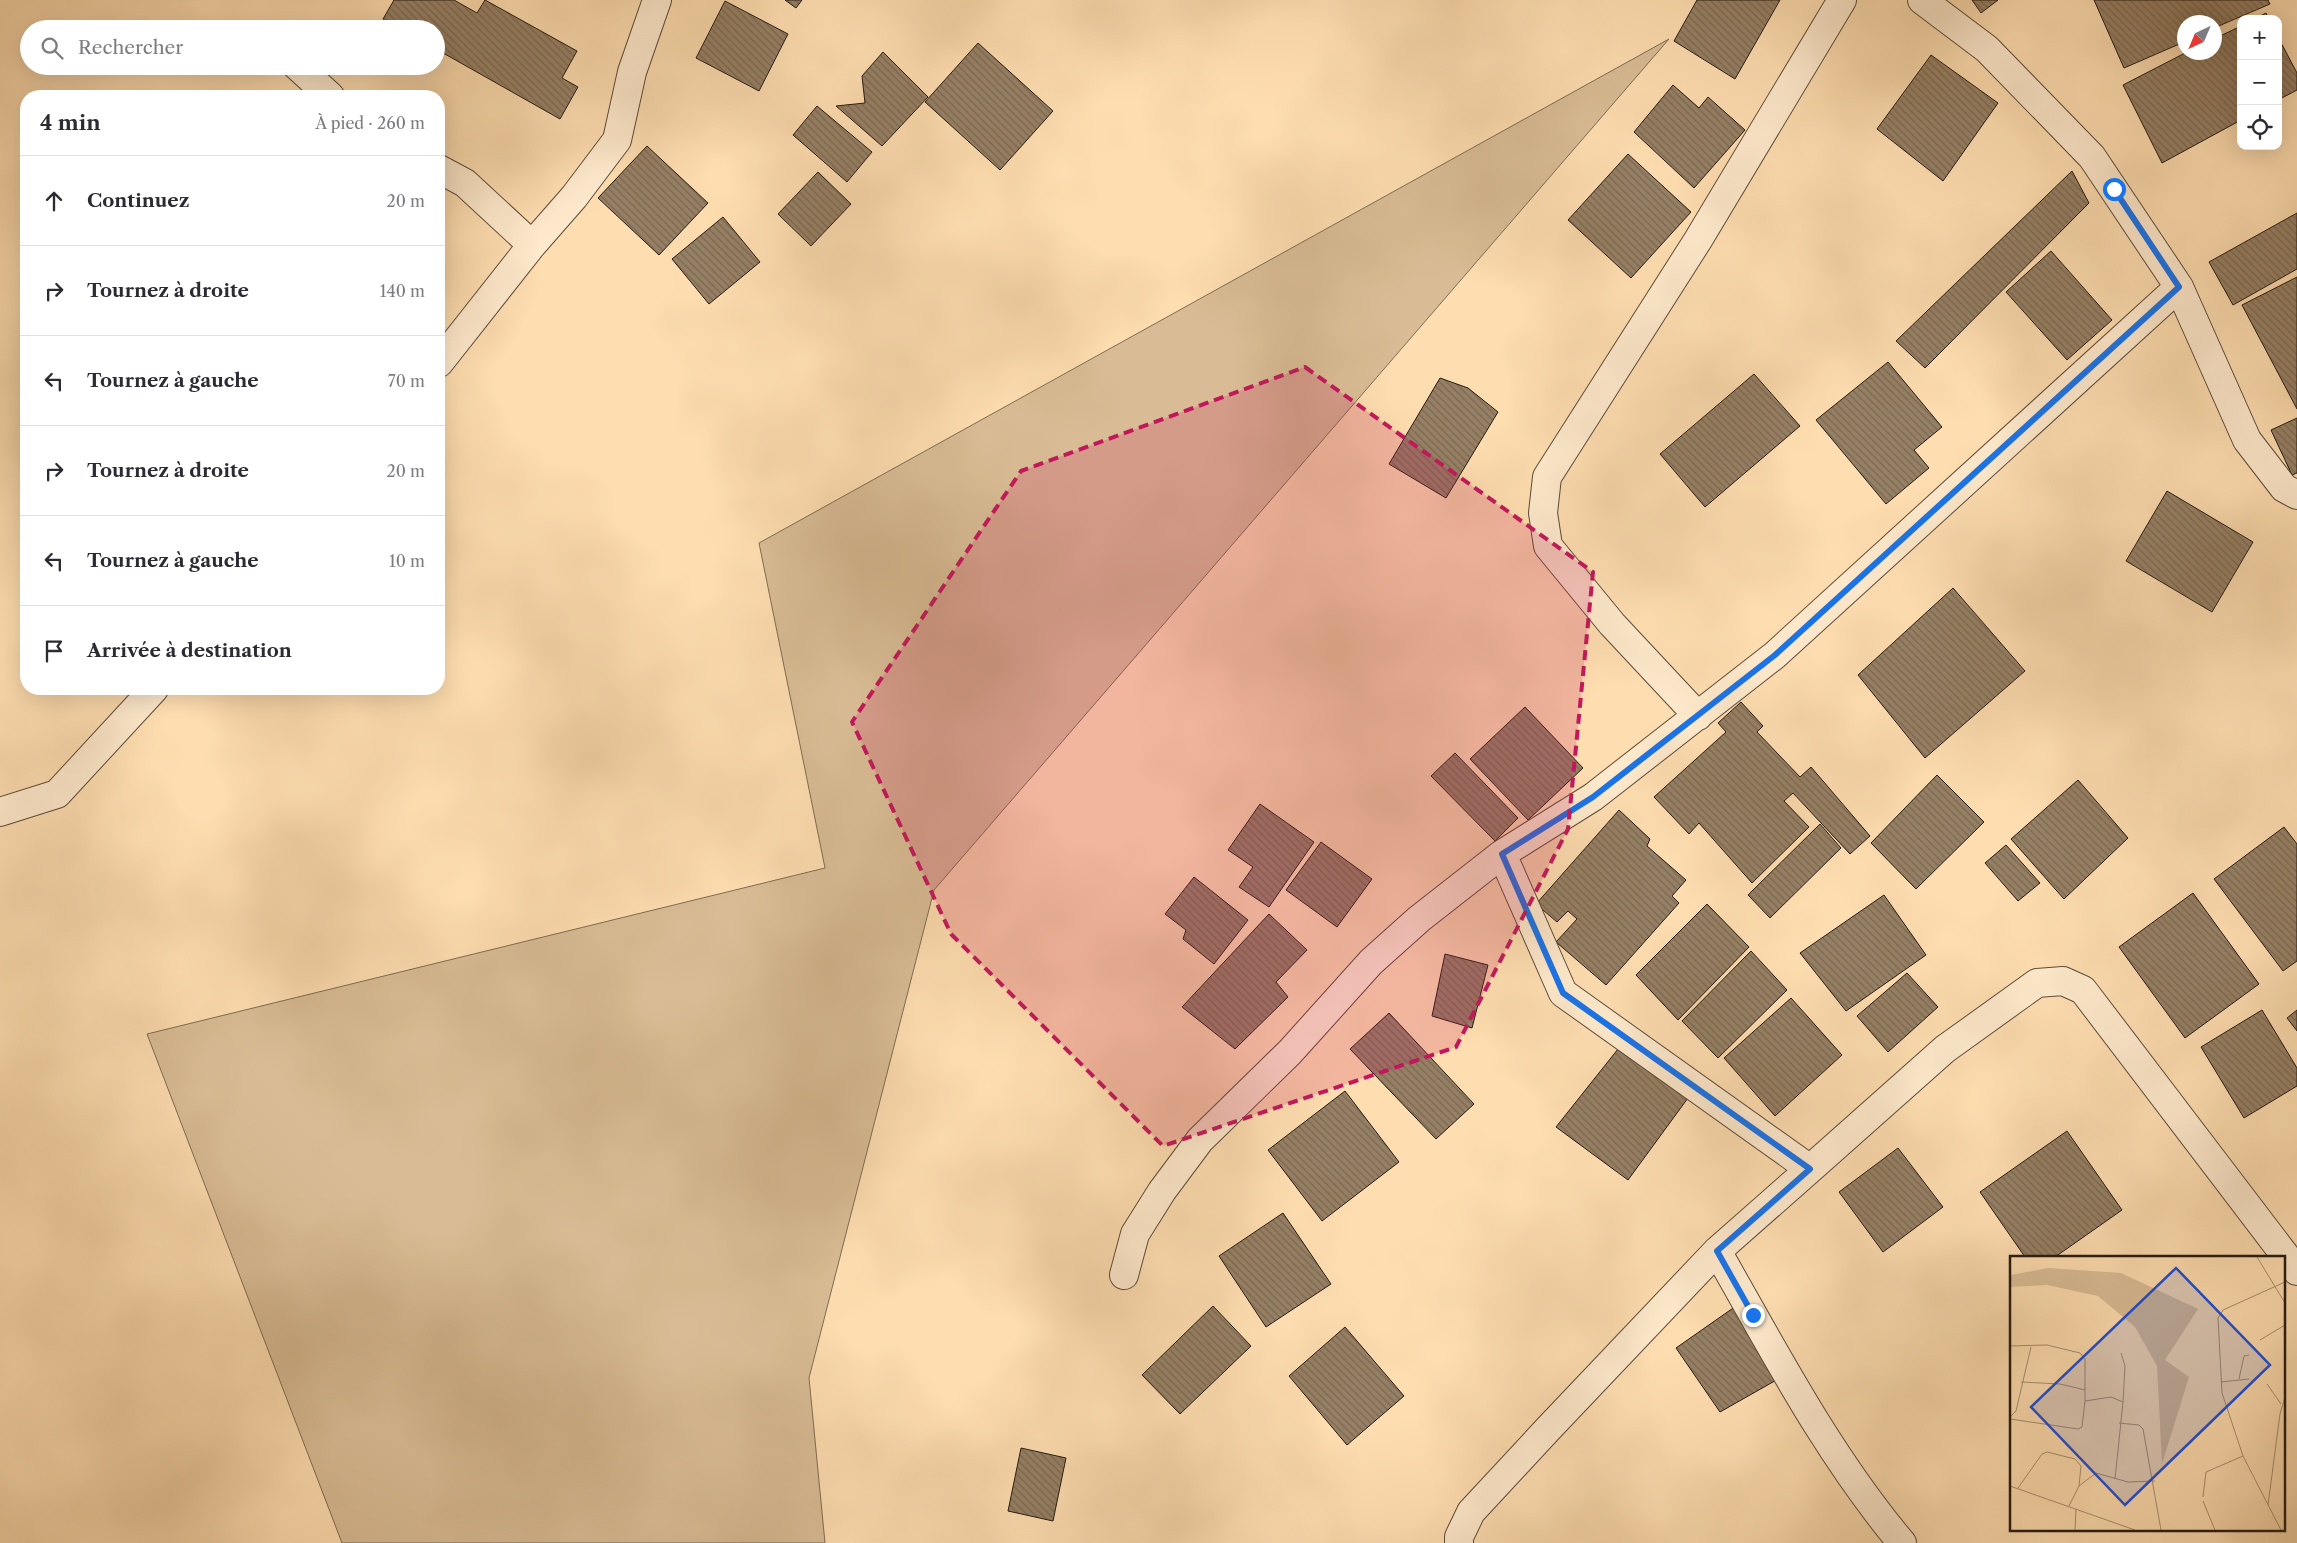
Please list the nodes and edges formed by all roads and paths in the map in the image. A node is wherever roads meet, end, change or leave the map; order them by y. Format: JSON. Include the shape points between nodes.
{"nodes":[{"id":1,"x":657,"y":0,"type":"edge"},
{"id":2,"x":1842,"y":0,"type":"edge"},
{"id":3,"x":1922,"y":0,"type":"edge"},
{"id":4,"x":307,"y":75,"type":"edge"},
{"id":5,"x":323,"y":90,"type":"edge"},
{"id":6,"x":445,"y":172,"type":"edge"},
{"id":7,"x":532,"y":245,"type":"junction"},
{"id":8,"x":2179,"y":287,"type":"junction"},
{"id":9,"x":445,"y":355,"type":"edge"},
{"id":10,"x":2297,"y":495,"type":"edge"},
{"id":11,"x":148,"y":695,"type":"edge"},
{"id":12,"x":1698,"y":716,"type":"junction"},
{"id":13,"x":0,"y":812,"type":"edge"},
{"id":14,"x":1502,"y":854,"type":"junction"},
{"id":15,"x":1810,"y":1169,"type":"junction"},
{"id":16,"x":1717,"y":1251,"type":"junction"},
{"id":17,"x":2297,"y":1271,"type":"edge"},
{"id":18,"x":1124,"y":1276,"type":"dead end"},
{"id":19,"x":1459,"y":1543,"type":"edge"},
{"id":20,"x":1902,"y":1543,"type":"edge"}],
"edges":[{"from":1,"to":7,"type":"street","via":[[632,72],[617,140]]},
{"from":2,"to":12,"type":"street","via":[[1698,240],[1547,477],[1543,513],[1548,546],[1612,624]]},
{"from":3,"to":8,"type":"street","via":[[1987,49],[2092,157]]},
{"from":4,"to":5,"type":"street"},
{"from":6,"to":7,"type":"street","via":[[465,183]]},
{"from":7,"to":9,"type":"street"},
{"from":8,"to":10,"type":"street","via":[[2246,440],[2284,488]]},
{"from":8,"to":12,"type":"street","via":[[1775,655]]},
{"from":11,"to":13,"type":"street","via":[[57,794]]},
{"from":12,"to":14,"type":"street","via":[[1593,797]]},
{"from":14,"to":15,"type":"street","via":[[1563,993]]},
{"from":14,"to":18,"type":"street","via":[[1419,919],[1371,962],[1290,1052],[1200,1140],[1135,1234]]},
{"from":15,"to":16,"type":"street"},
{"from":15,"to":17,"type":"street","via":[[1945,1049],[2037,983],[2063,981],[2083,990]]},
{"from":16,"to":19,"type":"street","via":[[1471,1512]]},
{"from":16,"to":20,"type":"street","via":[[1798,1394],[1872,1508]]}]}
